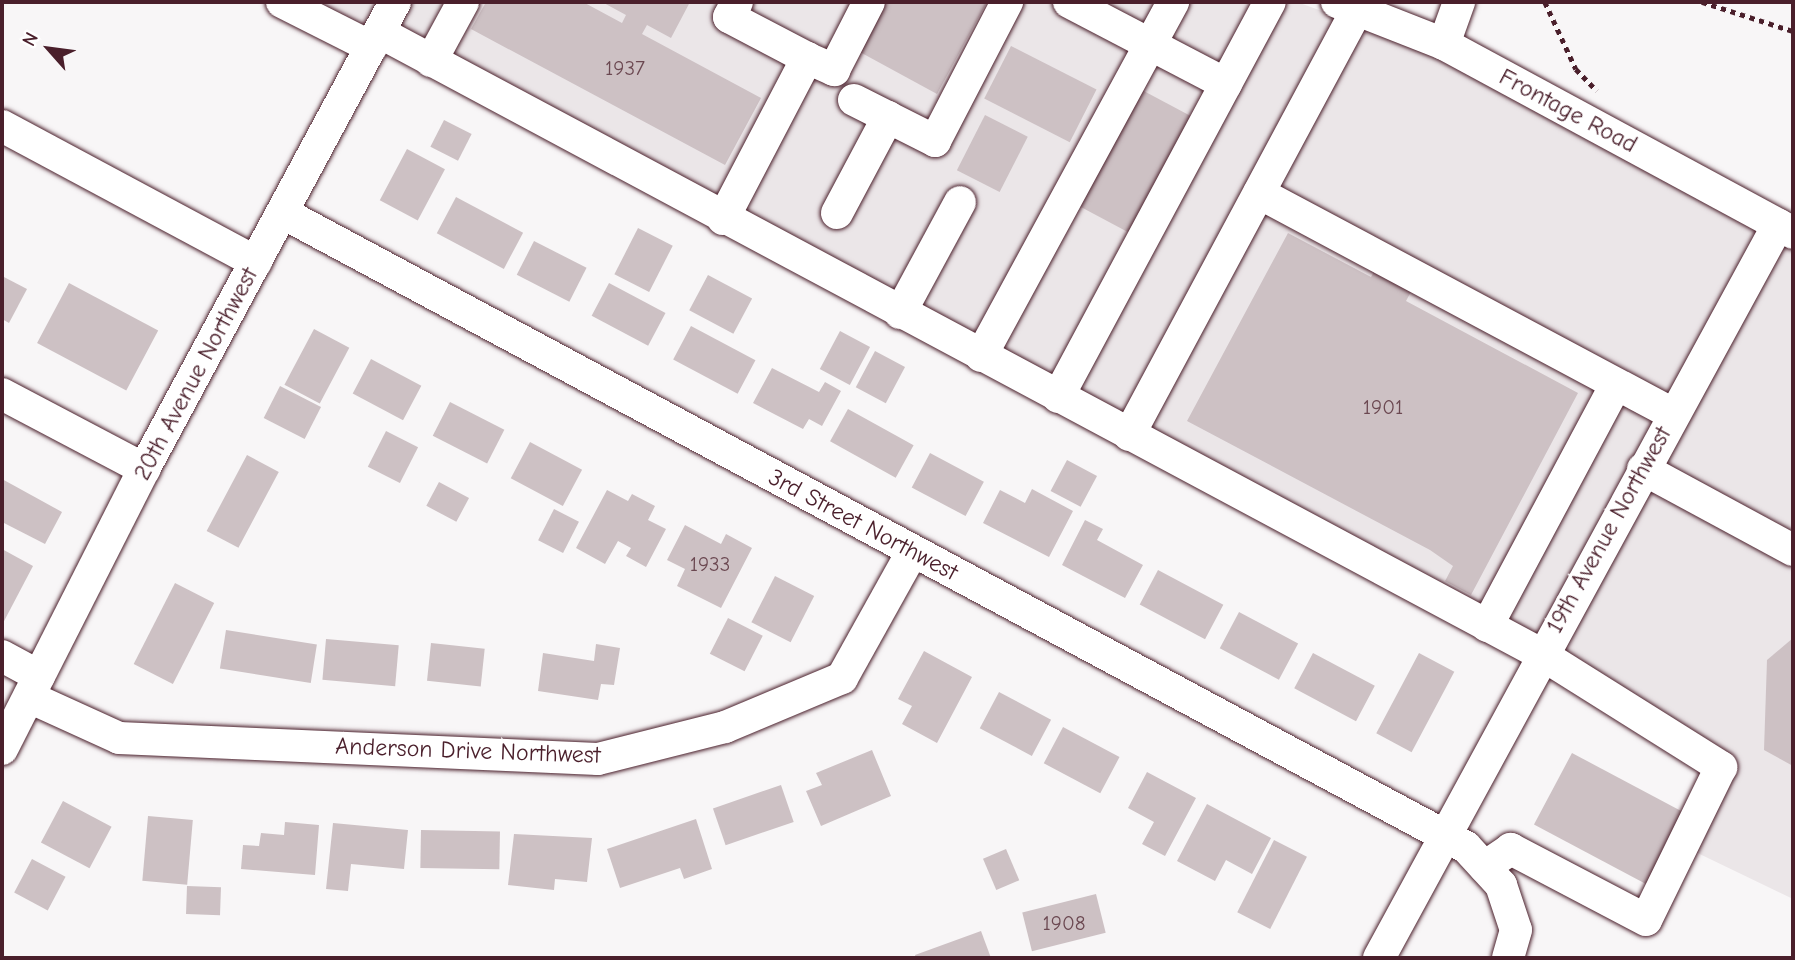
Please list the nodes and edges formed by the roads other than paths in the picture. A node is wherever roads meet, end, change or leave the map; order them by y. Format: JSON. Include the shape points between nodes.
{"nodes":[{"id":1,"x":282,"y":2,"type":"edge"},
{"id":2,"x":395,"y":2,"type":"edge"},
{"id":3,"x":463,"y":2,"type":"edge"},
{"id":4,"x":737,"y":2,"type":"edge"},
{"id":5,"x":869,"y":2,"type":"edge"},
{"id":6,"x":1007,"y":2,"type":"edge"},
{"id":7,"x":1069,"y":2,"type":"edge"},
{"id":8,"x":1174,"y":2,"type":"edge"},
{"id":9,"x":1270,"y":2,"type":"edge"},
{"id":10,"x":1459,"y":2,"type":"edge"},
{"id":11,"x":1347,"y":6,"type":"edge"},
{"id":12,"x":375,"y":40,"type":"junction"},
{"id":13,"x":1151,"y":43,"type":"junction"},
{"id":14,"x":1444,"y":44,"type":"junction"},
{"id":15,"x":431,"y":61,"type":"junction"},
{"id":16,"x":820,"y":64,"type":"junction"},
{"id":17,"x":1226,"y":84,"type":"junction"},
{"id":18,"x":854,"y":100,"type":"dead end"},
{"id":19,"x":888,"y":117,"type":"junction"},
{"id":20,"x":2,"y":126,"type":"edge"},
{"id":21,"x":1259,"y":193,"type":"junction"},
{"id":22,"x":960,"y":202,"type":"dead end"},
{"id":23,"x":283,"y":213,"type":"junction"},
{"id":24,"x":837,"y":213,"type":"dead end"},
{"id":25,"x":723,"y":219,"type":"junction"},
{"id":26,"x":1786,"y":229,"type":"edge"},
{"id":27,"x":256,"y":262,"type":"junction"},
{"id":28,"x":900,"y":313,"type":"junction"},
{"id":29,"x":981,"y":356,"type":"junction"},
{"id":30,"x":1616,"y":384,"type":"junction"},
{"id":31,"x":2,"y":394,"type":"edge"},
{"id":32,"x":1058,"y":397,"type":"junction"},
{"id":33,"x":1673,"y":414,"type":"junction"},
{"id":34,"x":1129,"y":435,"type":"junction"},
{"id":35,"x":1643,"y":469,"type":"junction"},
{"id":36,"x":144,"y":470,"type":"junction"},
{"id":37,"x":1793,"y":550,"type":"edge"},
{"id":38,"x":912,"y":552,"type":"junction"},
{"id":39,"x":1487,"y":626,"type":"junction"},
{"id":40,"x":1541,"y":654,"type":"junction"},
{"id":41,"x":2,"y":656,"type":"edge"},
{"id":42,"x":34,"y":687,"type":"junction"},
{"id":43,"x":2,"y":749,"type":"edge"},
{"id":44,"x":1443,"y":837,"type":"junction"},
{"id":45,"x":1485,"y":867,"type":"junction"},
{"id":46,"x":1379,"y":958,"type":"edge"},
{"id":47,"x":1507,"y":958,"type":"edge"}],
"edges":[{"from":1,"to":12,"type":"street"},
{"from":2,"to":12,"type":"street","name":"20th Avenue Northwest"},
{"from":3,"to":15,"type":"street"},
{"from":4,"to":16,"type":"street","via":[[729,17]]},
{"from":5,"to":16,"type":"street"},
{"from":6,"to":19,"type":"street","via":[[935,141]]},
{"from":7,"to":13,"type":"street"},
{"from":8,"to":13,"type":"street"},
{"from":9,"to":17,"type":"street"},
{"from":10,"to":14,"type":"street"},
{"from":11,"to":14,"type":"street","name":"Frontage Road"},
{"from":11,"to":21,"type":"street"},
{"from":12,"to":15,"type":"street"},
{"from":12,"to":23,"type":"street","name":"20th Avenue Northwest"},
{"from":13,"to":17,"type":"street"},
{"from":13,"to":29,"type":"street"},
{"from":14,"to":26,"type":"street","name":"Frontage Road"},
{"from":15,"to":25,"type":"street"},
{"from":16,"to":25,"type":"street"},
{"from":17,"to":32,"type":"street"},
{"from":18,"to":19,"type":"street"},
{"from":19,"to":24,"type":"street"},
{"from":20,"to":27,"type":"street"},
{"from":21,"to":30,"type":"street"},
{"from":21,"to":34,"type":"street"},
{"from":22,"to":28,"type":"street"},
{"from":23,"to":27,"type":"street","name":"20th Avenue Northwest"},
{"from":23,"to":38,"type":"street","name":"3rd Street Northwest"},
{"from":25,"to":28,"type":"street"},
{"from":26,"to":33,"type":"street","name":"19th Avenue Northwest"},
{"from":27,"to":36,"type":"street","name":"20th Avenue Northwest"},
{"from":28,"to":29,"type":"street"},
{"from":29,"to":32,"type":"street"},
{"from":30,"to":33,"type":"street"},
{"from":30,"to":39,"type":"street"},
{"from":31,"to":36,"type":"street"},
{"from":32,"to":34,"type":"street"},
{"from":33,"to":35,"type":"street","name":"19th Avenue Northwest"},
{"from":34,"to":39,"type":"street"},
{"from":35,"to":37,"type":"street"},
{"from":35,"to":40,"type":"street","name":"19th Avenue Northwest"},
{"from":36,"to":42,"type":"street","name":"20th Avenue Northwest"},
{"from":38,"to":42,"type":"street","name":"Anderson Drive Northwest","via":[[842,678],[725,726],[598,759],[119,738]]},
{"from":38,"to":44,"type":"street","name":"3rd Street Northwest"},
{"from":39,"to":40,"type":"street"},
{"from":40,"to":44,"type":"street","name":"19th Avenue Northwest"},
{"from":40,"to":45,"type":"street","via":[[1721,767],[1646,920],[1511,849]]},
{"from":41,"to":42,"type":"street","name":"Anderson Drive Northwest"},
{"from":42,"to":43,"type":"street","name":"20th Avenue Northwest"},
{"from":44,"to":45,"type":"street","name":"3rd Street Northwest","via":[[1466,848]]},
{"from":44,"to":46,"type":"street","name":"19th Avenue Northwest"},
{"from":45,"to":47,"type":"street","name":"3rd Street Northwest","via":[[1502,886],[1517,930]]}]}
